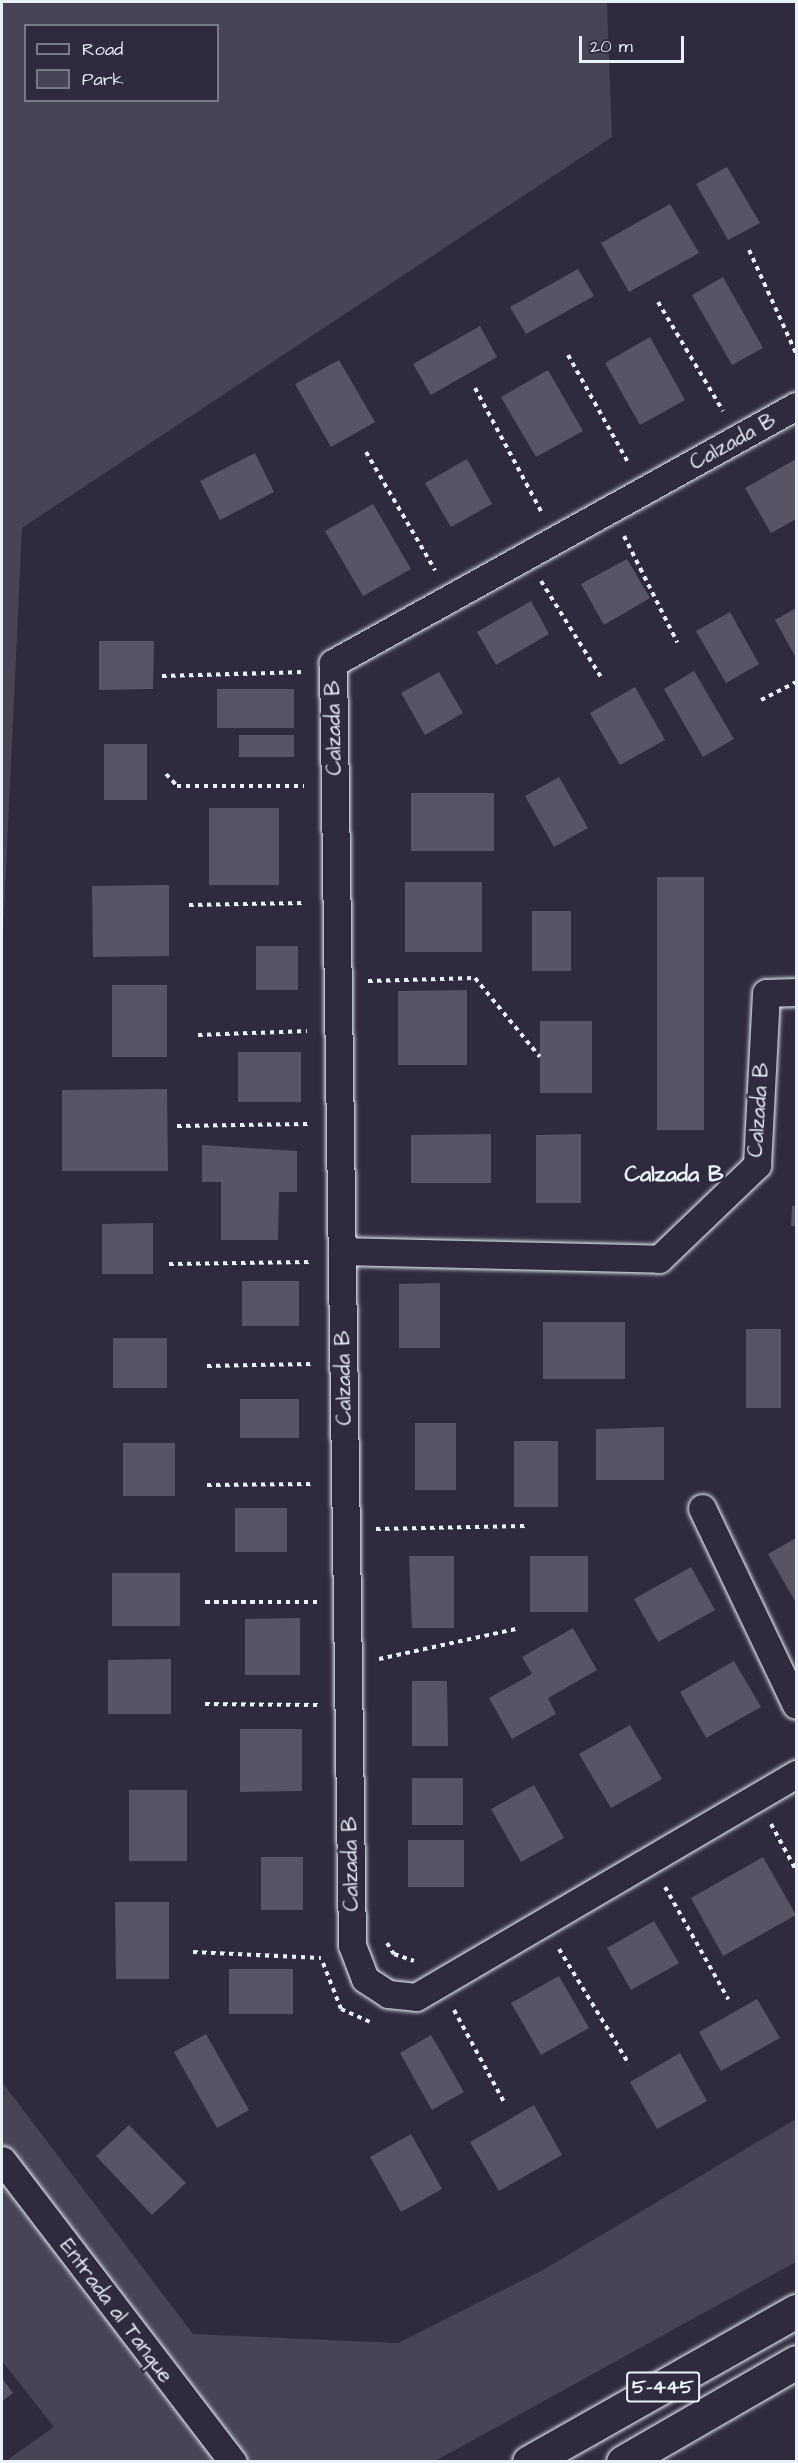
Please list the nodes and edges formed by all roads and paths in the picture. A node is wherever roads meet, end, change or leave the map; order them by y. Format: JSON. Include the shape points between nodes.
{"nodes":[{"id":1,"x":749,"y":250,"type":"dead end"},
{"id":2,"x":658,"y":302,"type":"dead end"},
{"id":3,"x":796,"y":353,"type":"edge"},
{"id":4,"x":568,"y":355,"type":"dead end"},
{"id":5,"x":475,"y":388,"type":"dead end"},
{"id":6,"x":796,"y":406,"type":"edge"},
{"id":7,"x":723,"y":412,"type":"dead end"},
{"id":8,"x":366,"y":452,"type":"dead end"},
{"id":9,"x":629,"y":465,"type":"dead end"},
{"id":10,"x":543,"y":514,"type":"dead end"},
{"id":11,"x":621,"y":530,"type":"dead end"},
{"id":12,"x":437,"y":573,"type":"dead end"},
{"id":13,"x":537,"y":576,"type":"dead end"},
{"id":14,"x":677,"y":642,"type":"dead end"},
{"id":15,"x":307,"y":672,"type":"dead end"},
{"id":16,"x":162,"y":676,"type":"dead end"},
{"id":17,"x":601,"y":677,"type":"dead end"},
{"id":18,"x":796,"y":682,"type":"edge"},
{"id":19,"x":761,"y":700,"type":"dead end"},
{"id":20,"x":166,"y":774,"type":"dead end"},
{"id":21,"x":308,"y":786,"type":"dead end"},
{"id":22,"x":309,"y":903,"type":"dead end"},
{"id":23,"x":189,"y":905,"type":"dead end"},
{"id":24,"x":363,"y":981,"type":"dead end"},
{"id":25,"x":796,"y":992,"type":"edge"},
{"id":26,"x":311,"y":1031,"type":"dead end"},
{"id":27,"x":198,"y":1035,"type":"dead end"},
{"id":28,"x":540,"y":1057,"type":"dead end"},
{"id":29,"x":312,"y":1124,"type":"dead end"},
{"id":30,"x":177,"y":1126,"type":"dead end"},
{"id":31,"x":342,"y":1251,"type":"junction"},
{"id":32,"x":314,"y":1262,"type":"dead end"},
{"id":33,"x":168,"y":1264,"type":"dead end"},
{"id":34,"x":315,"y":1364,"type":"dead end"},
{"id":35,"x":207,"y":1366,"type":"dead end"},
{"id":36,"x":316,"y":1484,"type":"dead end"},
{"id":37,"x":207,"y":1485,"type":"dead end"},
{"id":38,"x":702,"y":1508,"type":"dead end"},
{"id":39,"x":525,"y":1526,"type":"dead end"},
{"id":40,"x":373,"y":1529,"type":"dead end"},
{"id":41,"x":205,"y":1602,"type":"dead end"},
{"id":42,"x":318,"y":1602,"type":"dead end"},
{"id":43,"x":516,"y":1629,"type":"dead end"},
{"id":44,"x":376,"y":1660,"type":"dead end"},
{"id":45,"x":205,"y":1704,"type":"dead end"},
{"id":46,"x":319,"y":1705,"type":"dead end"},
{"id":47,"x":796,"y":1705,"type":"edge"},
{"id":48,"x":796,"y":1774,"type":"edge"},
{"id":49,"x":771,"y":1824,"type":"dead end"},
{"id":50,"x":796,"y":1870,"type":"edge"},
{"id":51,"x":665,"y":1887,"type":"dead end"},
{"id":52,"x":559,"y":1949,"type":"dead end"},
{"id":53,"x":193,"y":1952,"type":"dead end"},
{"id":54,"x":321,"y":1958,"type":"dead end"},
{"id":55,"x":728,"y":1999,"type":"dead end"},
{"id":56,"x":454,"y":2010,"type":"dead end"},
{"id":57,"x":629,"y":2064,"type":"dead end"},
{"id":58,"x":504,"y":2102,"type":"dead end"},
{"id":59,"x":2,"y":2160,"type":"edge"},
{"id":60,"x":796,"y":2311,"type":"edge"},
{"id":61,"x":796,"y":2362,"type":"edge"},
{"id":62,"x":233,"y":2462,"type":"edge"},
{"id":63,"x":529,"y":2462,"type":"edge"},
{"id":64,"x":623,"y":2462,"type":"edge"}],
"edges":[{"from":1,"to":3,"type":"path"},
{"from":2,"to":7,"type":"path"},
{"from":4,"to":9,"type":"path"},
{"from":5,"to":10,"type":"path"},
{"from":6,"to":31,"type":"street","name":"Calzada B","via":[[333,663]]},
{"from":8,"to":12,"type":"path"},
{"from":11,"to":14,"type":"path"},
{"from":13,"to":17,"type":"path"},
{"from":15,"to":16,"type":"path"},
{"from":18,"to":19,"type":"path"},
{"from":20,"to":21,"type":"path","via":[[177,786]]},
{"from":22,"to":23,"type":"path"},
{"from":24,"to":28,"type":"path","via":[[475,978]]},
{"from":25,"to":31,"type":"street","name":"Calzada B","via":[[766,993],[757,1165],[659,1259]]},
{"from":26,"to":27,"type":"path"},
{"from":29,"to":30,"type":"path"},
{"from":31,"to":48,"type":"street","name":"Calzada B","via":[[352,1945],[365,1978],[388,1994],[416,1997]]},
{"from":32,"to":33,"type":"path"},
{"from":34,"to":35,"type":"path"},
{"from":36,"to":37,"type":"path"},
{"from":38,"to":47,"type":"street"},
{"from":39,"to":40,"type":"path"},
{"from":41,"to":42,"type":"path"},
{"from":43,"to":44,"type":"path"},
{"from":45,"to":46,"type":"path"},
{"from":49,"to":50,"type":"path"},
{"from":51,"to":55,"type":"path"},
{"from":52,"to":57,"type":"path"},
{"from":53,"to":54,"type":"path"},
{"from":56,"to":58,"type":"path"},
{"from":59,"to":62,"type":"street","name":"Entrada al Tanque"},
{"from":60,"to":63,"type":"highway","number":"5-445"},
{"from":61,"to":64,"type":"highway","number":"5-445"}]}
